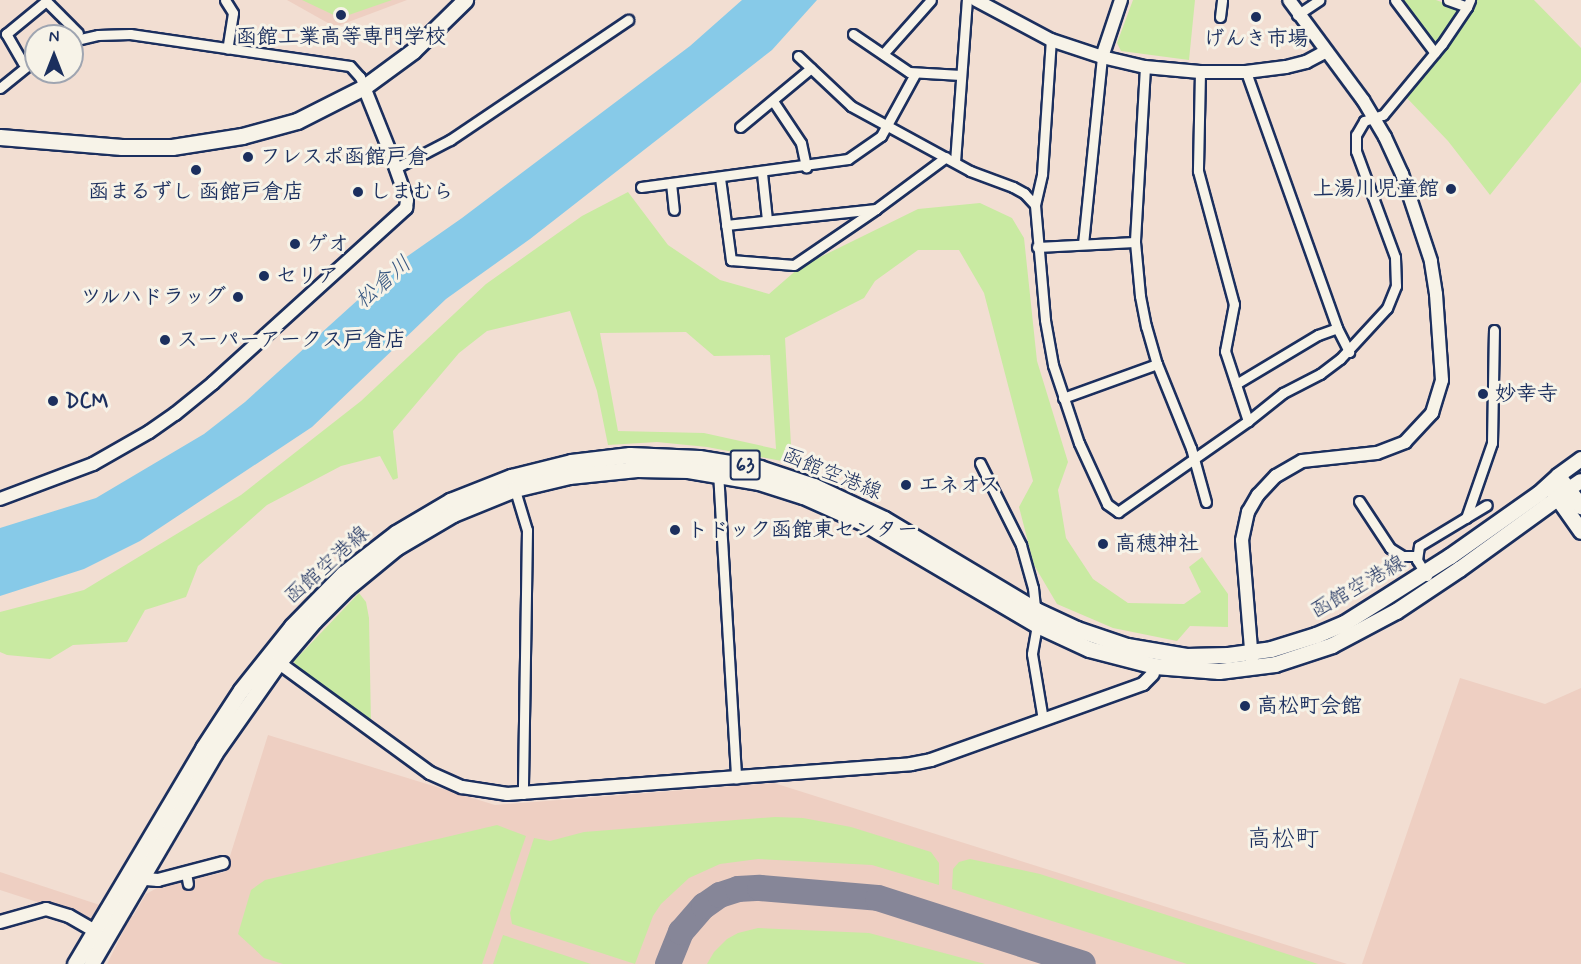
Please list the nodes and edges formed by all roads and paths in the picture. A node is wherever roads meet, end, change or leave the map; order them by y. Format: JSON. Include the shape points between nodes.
{"nodes":[{"id":1,"x":225,"y":0,"type":"edge"},
{"id":2,"x":465,"y":0,"type":"edge"},
{"id":3,"x":931,"y":0,"type":"edge"},
{"id":4,"x":967,"y":0,"type":"edge"},
{"id":5,"x":976,"y":0,"type":"edge"},
{"id":6,"x":1222,"y":0,"type":"edge"},
{"id":7,"x":1289,"y":0,"type":"edge"},
{"id":8,"x":1319,"y":0,"type":"edge"},
{"id":9,"x":1395,"y":0,"type":"edge"},
{"id":10,"x":1448,"y":0,"type":"edge"},
{"id":11,"x":1118,"y":1,"type":"edge"},
{"id":12,"x":1468,"y":3,"type":"edge"},
{"id":13,"x":1297,"y":15,"type":"junction"},
{"id":14,"x":1220,"y":17,"type":"dead end"},
{"id":15,"x":628,"y":20,"type":"dead end"},
{"id":16,"x":65,"y":24,"type":"edge"},
{"id":17,"x":853,"y":34,"type":"dead end"},
{"id":18,"x":84,"y":36,"type":"edge"},
{"id":19,"x":1051,"y":40,"type":"junction"},
{"id":20,"x":227,"y":49,"type":"junction"},
{"id":21,"x":1325,"y":52,"type":"junction"},
{"id":22,"x":1435,"y":53,"type":"junction"},
{"id":23,"x":883,"y":54,"type":"junction"},
{"id":24,"x":798,"y":56,"type":"dead end"},
{"id":25,"x":1102,"y":57,"type":"junction"},
{"id":26,"x":23,"y":63,"type":"dead end"},
{"id":27,"x":1145,"y":67,"type":"junction"},
{"id":28,"x":811,"y":68,"type":"junction"},
{"id":29,"x":24,"y":69,"type":"edge"},
{"id":30,"x":1200,"y":72,"type":"junction"},
{"id":31,"x":1246,"y":72,"type":"junction"},
{"id":32,"x":915,"y":74,"type":"junction"},
{"id":33,"x":961,"y":75,"type":"junction"},
{"id":34,"x":364,"y":87,"type":"junction"},
{"id":35,"x":0,"y":88,"type":"edge"},
{"id":36,"x":773,"y":101,"type":"junction"},
{"id":37,"x":1374,"y":119,"type":"junction"},
{"id":38,"x":740,"y":127,"type":"dead end"},
{"id":39,"x":885,"y":129,"type":"junction"},
{"id":40,"x":0,"y":138,"type":"edge"},
{"id":41,"x":941,"y":160,"type":"junction"},
{"id":42,"x":956,"y":162,"type":"junction"},
{"id":43,"x":806,"y":166,"type":"junction"},
{"id":44,"x":396,"y":168,"type":"junction"},
{"id":45,"x":762,"y":173,"type":"junction"},
{"id":46,"x":720,"y":178,"type":"junction"},
{"id":47,"x":671,"y":183,"type":"junction"},
{"id":48,"x":640,"y":187,"type":"dead end"},
{"id":49,"x":1035,"y":205,"type":"junction"},
{"id":50,"x":674,"y":210,"type":"dead end"},
{"id":51,"x":876,"y":210,"type":"junction"},
{"id":52,"x":767,"y":220,"type":"junction"},
{"id":53,"x":726,"y":225,"type":"junction"},
{"id":54,"x":1135,"y":242,"type":"junction"},
{"id":55,"x":1083,"y":244,"type":"junction"},
{"id":56,"x":1037,"y":247,"type":"junction"},
{"id":57,"x":1337,"y":328,"type":"junction"},
{"id":58,"x":1494,"y":330,"type":"dead end"},
{"id":59,"x":1349,"y":351,"type":"junction"},
{"id":60,"x":1157,"y":364,"type":"junction"},
{"id":61,"x":1236,"y":384,"type":"junction"},
{"id":62,"x":1063,"y":398,"type":"junction"},
{"id":63,"x":1248,"y":421,"type":"junction"},
{"id":64,"x":1193,"y":458,"type":"junction"},
{"id":65,"x":1581,"y":459,"type":"edge"},
{"id":66,"x":980,"y":463,"type":"dead end"},
{"id":67,"x":718,"y":467,"type":"junction"},
{"id":68,"x":1554,"y":480,"type":"junction"},
{"id":69,"x":513,"y":483,"type":"junction"},
{"id":70,"x":1569,"y":490,"type":"edge"},
{"id":71,"x":0,"y":499,"type":"edge"},
{"id":72,"x":1359,"y":501,"type":"dead end"},
{"id":73,"x":1206,"y":502,"type":"dead end"},
{"id":74,"x":1487,"y":505,"type":"dead end"},
{"id":75,"x":1581,"y":506,"type":"edge"},
{"id":76,"x":1466,"y":518,"type":"junction"},
{"id":77,"x":1581,"y":531,"type":"edge"},
{"id":78,"x":1416,"y":556,"type":"junction"},
{"id":79,"x":1430,"y":579,"type":"junction"},
{"id":80,"x":1036,"y":609,"type":"junction"},
{"id":81,"x":1037,"y":626,"type":"junction"},
{"id":82,"x":273,"y":659,"type":"junction"},
{"id":83,"x":1251,"y":660,"type":"junction"},
{"id":84,"x":1153,"y":674,"type":"dead end"},
{"id":85,"x":1043,"y":720,"type":"junction"},
{"id":86,"x":736,"y":778,"type":"junction"},
{"id":87,"x":523,"y":794,"type":"junction"},
{"id":88,"x":223,"y":863,"type":"dead end"},
{"id":89,"x":134,"y":878,"type":"junction"},
{"id":90,"x":0,"y":922,"type":"edge"},
{"id":91,"x":101,"y":935,"type":"junction"},
{"id":92,"x":75,"y":964,"type":"edge"},
{"id":93,"x":91,"y":964,"type":"edge"}],
"edges":[{"from":1,"to":20,"type":"street","via":[[233,13]]},
{"from":2,"to":34,"type":"main road","via":[[413,51]]},
{"from":3,"to":23,"type":"street"},
{"from":4,"to":33,"type":"street"},
{"from":5,"to":19,"type":"street"},
{"from":6,"to":14,"type":"street"},
{"from":7,"to":13,"type":"street"},
{"from":8,"to":13,"type":"street"},
{"from":9,"to":22,"type":"street"},
{"from":10,"to":12,"type":"street"},
{"from":11,"to":25,"type":"street"},
{"from":12,"to":22,"type":"street"},
{"from":13,"to":21,"type":"street"},
{"from":15,"to":44,"type":"street","via":[[450,140]]},
{"from":16,"to":26,"type":"street","via":[[46,1],[6,34]]},
{"from":17,"to":23,"type":"street"},
{"from":18,"to":20,"type":"street","via":[[130,34]]},
{"from":19,"to":25,"type":"street"},
{"from":19,"to":49,"type":"street","via":[[1042,174]]},
{"from":20,"to":34,"type":"street","via":[[351,66]]},
{"from":21,"to":31,"type":"street","via":[[1306,62]]},
{"from":21,"to":37,"type":"street"},
{"from":22,"to":37,"type":"street","via":[[1383,115]]},
{"from":23,"to":32,"type":"street"},
{"from":24,"to":28,"type":"street"},
{"from":25,"to":27,"type":"street"},
{"from":25,"to":55,"type":"street"},
{"from":27,"to":30,"type":"street"},
{"from":27,"to":54,"type":"street"},
{"from":28,"to":36,"type":"street"},
{"from":28,"to":39,"type":"street","via":[[851,106]]},
{"from":29,"to":35,"type":"street"},
{"from":30,"to":31,"type":"street"},
{"from":30,"to":61,"type":"street","via":[[1198,171],[1234,304],[1225,344]]},
{"from":31,"to":57,"type":"street"},
{"from":32,"to":33,"type":"street"},
{"from":32,"to":39,"type":"street"},
{"from":33,"to":42,"type":"street"},
{"from":34,"to":40,"type":"main road","via":[[297,120],[215,141],[172,147],[122,147]]},
{"from":34,"to":44,"type":"street"},
{"from":36,"to":38,"type":"street"},
{"from":36,"to":43,"type":"street","via":[[801,143]]},
{"from":37,"to":59,"type":"street","via":[[1359,126],[1355,146],[1393,248],[1396,286],[1387,308]]},
{"from":37,"to":83,"type":"street","via":[[1402,174],[1431,261],[1443,369],[1439,397],[1426,422],[1397,446],[1377,453],[1302,461],[1263,488],[1248,512],[1242,540]]},
{"from":39,"to":41,"type":"street"},
{"from":39,"to":43,"type":"street","via":[[848,159]]},
{"from":41,"to":42,"type":"street"},
{"from":41,"to":51,"type":"street"},
{"from":42,"to":49,"type":"street","via":[[1019,190]]},
{"from":43,"to":45,"type":"street"},
{"from":44,"to":71,"type":"street","via":[[406,208],[213,383],[149,432],[93,464]]},
{"from":45,"to":46,"type":"street"},
{"from":45,"to":52,"type":"street"},
{"from":46,"to":47,"type":"street"},
{"from":46,"to":53,"type":"street"},
{"from":47,"to":48,"type":"street"},
{"from":47,"to":50,"type":"street"},
{"from":49,"to":56,"type":"street"},
{"from":51,"to":52,"type":"street"},
{"from":51,"to":53,"type":"street","via":[[794,265],[730,260]]},
{"from":52,"to":53,"type":"street"},
{"from":54,"to":55,"type":"street"},
{"from":54,"to":60,"type":"street","via":[[1146,326]]},
{"from":55,"to":56,"type":"street"},
{"from":56,"to":62,"type":"street","via":[[1045,320]]},
{"from":57,"to":59,"type":"street"},
{"from":57,"to":61,"type":"street","via":[[1318,335]]},
{"from":58,"to":76,"type":"street","via":[[1492,443]]},
{"from":59,"to":63,"type":"street","via":[[1320,374],[1283,393]]},
{"from":60,"to":62,"type":"street"},
{"from":60,"to":64,"type":"street"},
{"from":61,"to":63,"type":"street"},
{"from":62,"to":64,"type":"street","via":[[1079,443],[1112,510],[1127,508]]},
{"from":63,"to":64,"type":"street"},
{"from":64,"to":73,"type":"street"},
{"from":65,"to":68,"type":"main road"},
{"from":66,"to":80,"type":"street","via":[[1021,545]]},
{"from":67,"to":69,"type":"main road","name":"函館空港線","number":"63","via":[[607,471]]},
{"from":67,"to":80,"type":"main road","name":"函館空港線","number":"63","via":[[775,472],[834,494],[897,526]]},
{"from":67,"to":81,"type":"main road","name":"函館空港線","number":"63","via":[[843,513]]},
{"from":67,"to":86,"type":"street"},
{"from":68,"to":70,"type":"main road"},
{"from":68,"to":79,"type":"main road","name":"函館空港線","number":"63"},
{"from":69,"to":82,"type":"main road","name":"函館空港線","number":"63","via":[[397,548]]},
{"from":69,"to":87,"type":"street","via":[[527,530]]},
{"from":70,"to":75,"type":"main road"},
{"from":70,"to":77,"type":"main road"},
{"from":70,"to":79,"type":"main road","name":"函館空港線","number":"63"},
{"from":72,"to":78,"type":"street","via":[[1390,548],[1403,556]]},
{"from":74,"to":76,"type":"street"},
{"from":76,"to":78,"type":"street","via":[[1419,546]]},
{"from":78,"to":79,"type":"street"},
{"from":79,"to":83,"type":"main road","name":"函館空港線","number":"63","via":[[1396,611],[1332,645]]},
{"from":80,"to":81,"type":"street"},
{"from":80,"to":83,"type":"main road","name":"函館空港線","number":"63","via":[[1095,636],[1158,653]]},
{"from":81,"to":83,"type":"main road","name":"函館空港線","number":"63","via":[[1128,661],[1200,671]]},
{"from":81,"to":85,"type":"street","via":[[1032,654]]},
{"from":82,"to":87,"type":"street","via":[[430,773],[478,791]]},
{"from":82,"to":89,"type":"main road","name":"函館空港線","number":"63"},
{"from":84,"to":85,"type":"street","via":[[1143,684]]},
{"from":85,"to":86,"type":"street","via":[[911,764]]},
{"from":86,"to":87,"type":"street"},
{"from":88,"to":89,"type":"street","via":[[187,878]]},
{"from":89,"to":91,"type":"main road","name":"函館空港線","number":"63"},
{"from":90,"to":91,"type":"street","via":[[46,909],[69,916]]},
{"from":91,"to":92,"type":"main road","name":"函館空港線","number":"63"},
{"from":91,"to":93,"type":"main road","name":"函館空港線","number":"63"}]}
